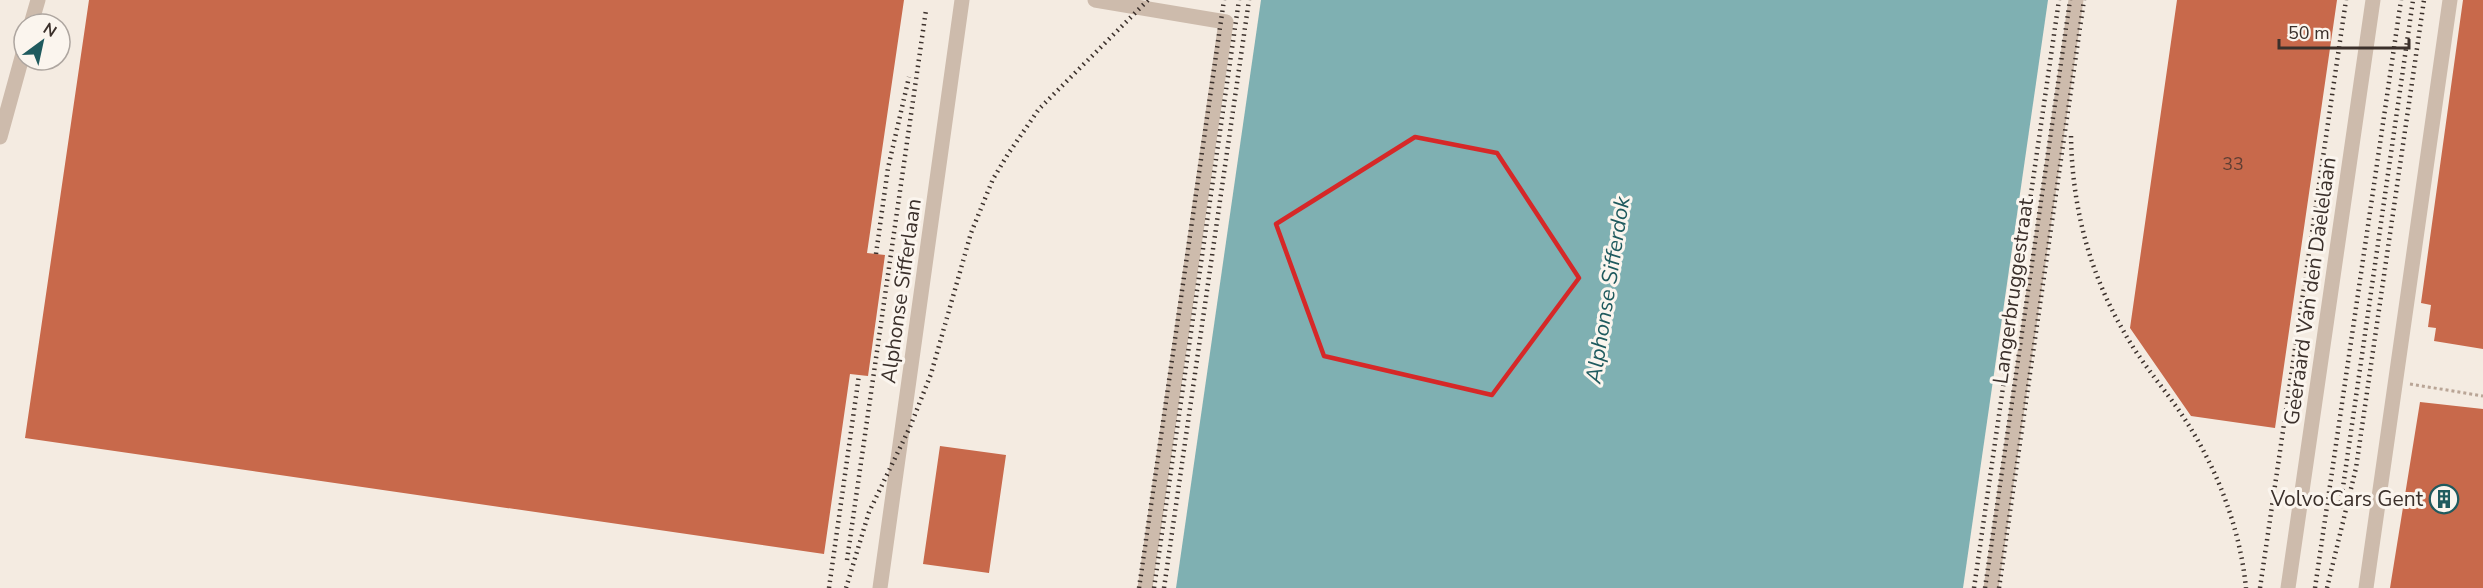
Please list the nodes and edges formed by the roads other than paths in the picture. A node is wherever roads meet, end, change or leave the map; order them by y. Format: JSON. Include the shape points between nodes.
{"nodes":[{"id":1,"x":962,"y":0,"type":"edge"},
{"id":2,"x":1095,"y":0,"type":"edge"},
{"id":3,"x":2076,"y":0,"type":"edge"},
{"id":4,"x":2373,"y":0,"type":"edge"},
{"id":5,"x":2450,"y":0,"type":"edge"},
{"id":6,"x":18,"y":72,"type":"edge"},
{"id":7,"x":0,"y":136,"type":"edge"},
{"id":8,"x":880,"y":588,"type":"edge"},
{"id":9,"x":1145,"y":588,"type":"edge"},
{"id":10,"x":1991,"y":588,"type":"edge"},
{"id":11,"x":2288,"y":588,"type":"edge"},
{"id":12,"x":2366,"y":588,"type":"edge"}],
"edges":[{"from":1,"to":8,"type":"street","name":"Alphonse Sifferlaan"},
{"from":2,"to":9,"type":"street","via":[[1226,22]]},
{"from":3,"to":10,"type":"street","name":"Langerbruggestraat"},
{"from":4,"to":11,"type":"street","name":"Geeraard Van den Daelelaan"},
{"from":5,"to":12,"type":"street"},
{"from":6,"to":7,"type":"street"}]}
